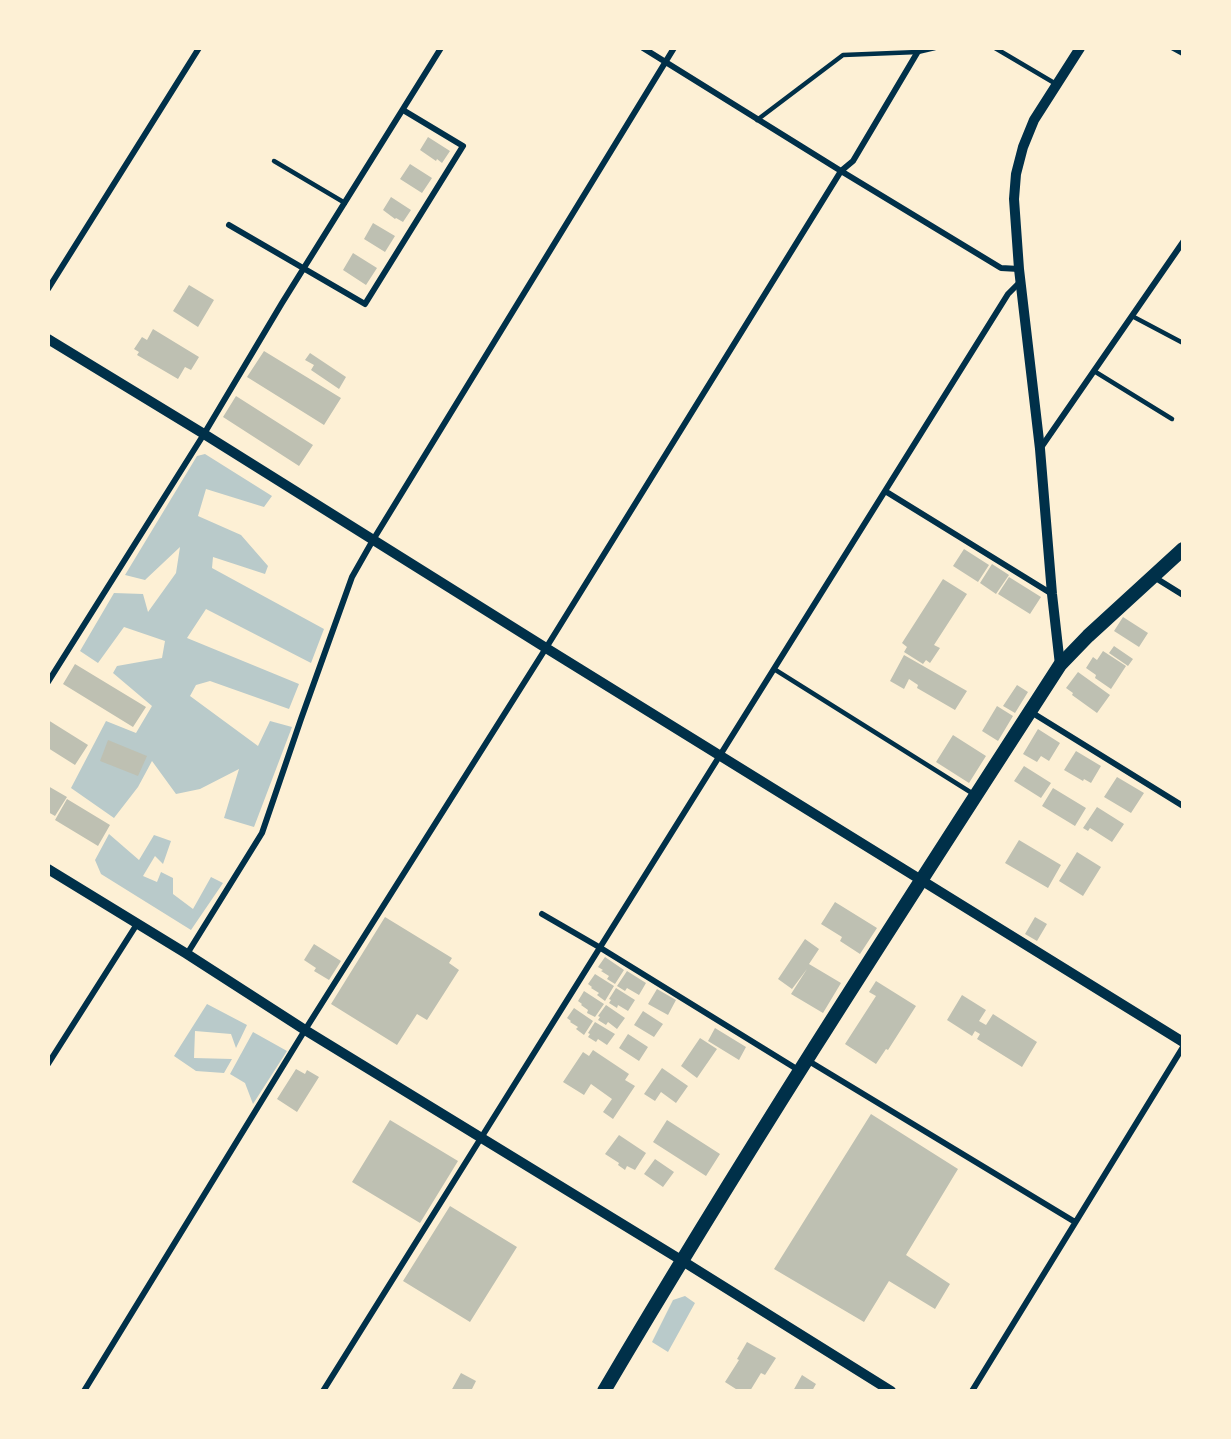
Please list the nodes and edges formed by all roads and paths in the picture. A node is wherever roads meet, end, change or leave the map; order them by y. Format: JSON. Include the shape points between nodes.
{"nodes":[{"id":1,"x":199,"y":48,"type":"edge"},
{"id":2,"x":441,"y":48,"type":"edge"},
{"id":3,"x":643,"y":48,"type":"edge"},
{"id":4,"x":674,"y":48,"type":"edge"},
{"id":5,"x":935,"y":48,"type":"edge"},
{"id":6,"x":995,"y":48,"type":"edge"},
{"id":7,"x":1080,"y":48,"type":"edge"},
{"id":8,"x":1172,"y":48,"type":"edge"},
{"id":9,"x":919,"y":50,"type":"edge"},
{"id":10,"x":1183,"y":54,"type":"edge"},
{"id":11,"x":666,"y":62,"type":"junction"},
{"id":12,"x":1056,"y":84,"type":"junction"},
{"id":13,"x":403,"y":110,"type":"junction"},
{"id":14,"x":757,"y":120,"type":"junction"},
{"id":15,"x":274,"y":161,"type":"dead end"},
{"id":16,"x":841,"y":171,"type":"junction"},
{"id":17,"x":345,"y":203,"type":"junction"},
{"id":18,"x":229,"y":225,"type":"dead end"},
{"id":19,"x":1183,"y":242,"type":"edge"},
{"id":20,"x":304,"y":269,"type":"junction"},
{"id":21,"x":1019,"y":269,"type":"junction"},
{"id":22,"x":1021,"y":280,"type":"junction"},
{"id":23,"x":48,"y":290,"type":"edge"},
{"id":24,"x":1132,"y":316,"type":"junction"},
{"id":25,"x":48,"y":339,"type":"edge"},
{"id":26,"x":1183,"y":343,"type":"edge"},
{"id":27,"x":1094,"y":371,"type":"junction"},
{"id":28,"x":1172,"y":419,"type":"dead end"},
{"id":29,"x":204,"y":434,"type":"junction"},
{"id":30,"x":1040,"y":449,"type":"junction"},
{"id":31,"x":885,"y":491,"type":"junction"},
{"id":32,"x":373,"y":540,"type":"junction"},
{"id":33,"x":1183,"y":549,"type":"edge"},
{"id":34,"x":1154,"y":577,"type":"junction"},
{"id":35,"x":1052,"y":594,"type":"junction"},
{"id":36,"x":1183,"y":595,"type":"edge"},
{"id":37,"x":546,"y":648,"type":"junction"},
{"id":38,"x":1060,"y":665,"type":"junction"},
{"id":39,"x":774,"y":669,"type":"junction"},
{"id":40,"x":48,"y":681,"type":"edge"},
{"id":41,"x":1030,"y":711,"type":"junction"},
{"id":42,"x":720,"y":756,"type":"junction"},
{"id":43,"x":976,"y":795,"type":"junction"},
{"id":44,"x":1183,"y":806,"type":"edge"},
{"id":45,"x":48,"y":869,"type":"edge"},
{"id":46,"x":921,"y":880,"type":"junction"},
{"id":47,"x":542,"y":914,"type":"dead end"},
{"id":48,"x":137,"y":924,"type":"junction"},
{"id":49,"x":599,"y":947,"type":"junction"},
{"id":50,"x":188,"y":954,"type":"junction"},
{"id":51,"x":305,"y":1030,"type":"junction"},
{"id":52,"x":1183,"y":1042,"type":"edge"},
{"id":53,"x":1183,"y":1047,"type":"edge"},
{"id":54,"x":48,"y":1064,"type":"edge"},
{"id":55,"x":803,"y":1065,"type":"junction"},
{"id":56,"x":480,"y":1137,"type":"junction"},
{"id":57,"x":1075,"y":1222,"type":"junction"},
{"id":58,"x":681,"y":1260,"type":"junction"},
{"id":59,"x":84,"y":1391,"type":"edge"},
{"id":60,"x":323,"y":1391,"type":"edge"},
{"id":61,"x":603,"y":1391,"type":"edge"},
{"id":62,"x":891,"y":1391,"type":"edge"},
{"id":63,"x":972,"y":1391,"type":"edge"}],
"edges":[{"from":1,"to":23,"type":"street"},
{"from":2,"to":13,"type":"street"},
{"from":3,"to":11,"type":"street"},
{"from":4,"to":11,"type":"street"},
{"from":5,"to":9,"type":"lane"},
{"from":6,"to":12,"type":"lane"},
{"from":7,"to":12,"type":"street"},
{"from":8,"to":10,"type":"lane"},
{"from":9,"to":14,"type":"lane","via":[[843,55]]},
{"from":9,"to":16,"type":"street","via":[[853,161]]},
{"from":11,"to":14,"type":"street"},
{"from":11,"to":32,"type":"street"},
{"from":12,"to":21,"type":"street","via":[[1034,120],[1016,174]]},
{"from":13,"to":17,"type":"street"},
{"from":13,"to":20,"type":"street","via":[[463,146],[365,304]]},
{"from":14,"to":16,"type":"street"},
{"from":15,"to":17,"type":"lane"},
{"from":16,"to":21,"type":"street","via":[[1001,268]]},
{"from":16,"to":37,"type":"street"},
{"from":17,"to":20,"type":"street"},
{"from":18,"to":20,"type":"street"},
{"from":19,"to":24,"type":"street"},
{"from":20,"to":29,"type":"street"},
{"from":21,"to":22,"type":"street"},
{"from":22,"to":30,"type":"street"},
{"from":22,"to":31,"type":"street","via":[[1008,294]]},
{"from":24,"to":26,"type":"lane"},
{"from":24,"to":27,"type":"street"},
{"from":25,"to":29,"type":"street"},
{"from":27,"to":28,"type":"lane"},
{"from":27,"to":30,"type":"street"},
{"from":29,"to":32,"type":"street"},
{"from":29,"to":40,"type":"street"},
{"from":30,"to":35,"type":"street"},
{"from":31,"to":35,"type":"street"},
{"from":31,"to":39,"type":"street"},
{"from":32,"to":37,"type":"street"},
{"from":32,"to":50,"type":"street","via":[[352,577],[262,833]]},
{"from":33,"to":34,"type":"main road"},
{"from":34,"to":36,"type":"street"},
{"from":34,"to":38,"type":"main road"},
{"from":35,"to":38,"type":"street"},
{"from":37,"to":42,"type":"street"},
{"from":37,"to":51,"type":"street"},
{"from":38,"to":41,"type":"main road"},
{"from":39,"to":42,"type":"street"},
{"from":39,"to":43,"type":"lane"},
{"from":41,"to":43,"type":"main road"},
{"from":41,"to":44,"type":"street"},
{"from":42,"to":46,"type":"street"},
{"from":42,"to":49,"type":"street"},
{"from":43,"to":46,"type":"main road"},
{"from":45,"to":48,"type":"street"},
{"from":46,"to":52,"type":"street"},
{"from":46,"to":55,"type":"main road"},
{"from":47,"to":49,"type":"street"},
{"from":48,"to":50,"type":"street"},
{"from":48,"to":54,"type":"street"},
{"from":49,"to":55,"type":"street"},
{"from":49,"to":56,"type":"street"},
{"from":50,"to":51,"type":"street"},
{"from":51,"to":56,"type":"street"},
{"from":51,"to":59,"type":"street"},
{"from":53,"to":57,"type":"street"},
{"from":55,"to":57,"type":"street"},
{"from":55,"to":58,"type":"main road"},
{"from":56,"to":58,"type":"street"},
{"from":56,"to":60,"type":"street"},
{"from":57,"to":63,"type":"street"},
{"from":58,"to":61,"type":"main road"},
{"from":58,"to":62,"type":"street"}]}
